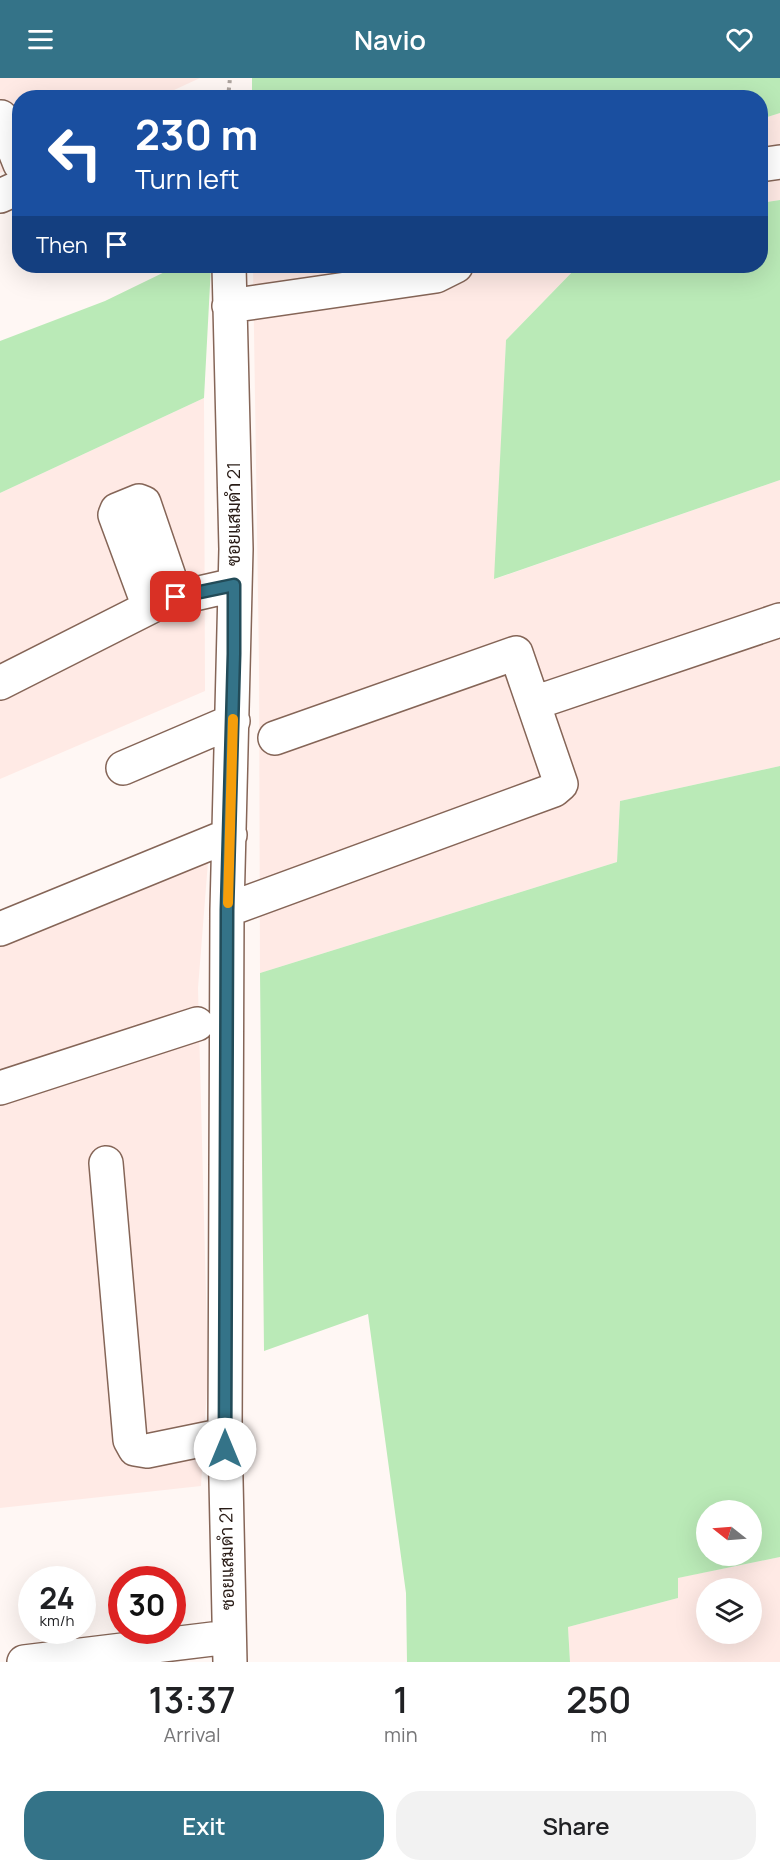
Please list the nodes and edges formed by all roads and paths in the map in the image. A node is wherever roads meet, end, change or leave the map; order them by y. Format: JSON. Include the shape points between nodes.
{"nodes":[{"id":1,"x":1,"y":117,"type":"edge"},
{"id":2,"x":12,"y":144,"type":"edge"},
{"id":3,"x":229,"y":273,"type":"edge"},
{"id":4,"x":442,"y":273,"type":"edge"},
{"id":5,"x":230,"y":306,"type":"junction"},
{"id":6,"x":234,"y":585,"type":"junction"},
{"id":7,"x":780,"y":620,"type":"edge"},
{"id":8,"x":0,"y":683,"type":"edge"},
{"id":9,"x":534,"y":703,"type":"junction"},
{"id":10,"x":233,"y":721,"type":"junction"},
{"id":11,"x":275,"y":738,"type":"dead end"},
{"id":12,"x":123,"y":768,"type":"dead end"},
{"id":13,"x":230,"y":835,"type":"junction"},
{"id":14,"x":227,"y":910,"type":"junction"},
{"id":15,"x":0,"y":929,"type":"edge"},
{"id":16,"x":213,"y":1019,"type":"junction"},
{"id":17,"x":0,"y":1088,"type":"edge"},
{"id":18,"x":106,"y":1163,"type":"dead end"},
{"id":19,"x":225,"y":1435,"type":"junction"},
{"id":20,"x":229,"y":1650,"type":"edge"},
{"id":21,"x":24,"y":1662,"type":"edge"}],
"edges":[{"from":1,"to":2,"type":"street"},
{"from":3,"to":5,"type":"street","name":"ซอยแสมดำ 21"},
{"from":4,"to":5,"type":"street"},
{"from":5,"to":6,"type":"street","name":"ซอยแสมดำ 21"},
{"from":6,"to":8,"type":"street","via":[[162,602]]},
{"from":6,"to":10,"type":"street","name":"ซอยแสมดำ 21"},
{"from":7,"to":9,"type":"street"},
{"from":9,"to":11,"type":"street","via":[[515,653]]},
{"from":9,"to":14,"type":"street","via":[[560,787]]},
{"from":10,"to":12,"type":"street"},
{"from":10,"to":13,"type":"street","name":"ซอยแสมดำ 21"},
{"from":13,"to":14,"type":"street","name":"ซอยแสมดำ 21"},
{"from":13,"to":15,"type":"street"},
{"from":14,"to":16,"type":"street","name":"ซอยแสมดำ 21"},
{"from":16,"to":17,"type":"street"},
{"from":16,"to":19,"type":"street","name":"ซอยแสมดำ 21"},
{"from":18,"to":19,"type":"street","via":[[130,1440],[135,1449],[147,1452]]},
{"from":19,"to":20,"type":"street","name":"ซอยแสมดำ 21"},
{"from":20,"to":21,"type":"street"}]}
